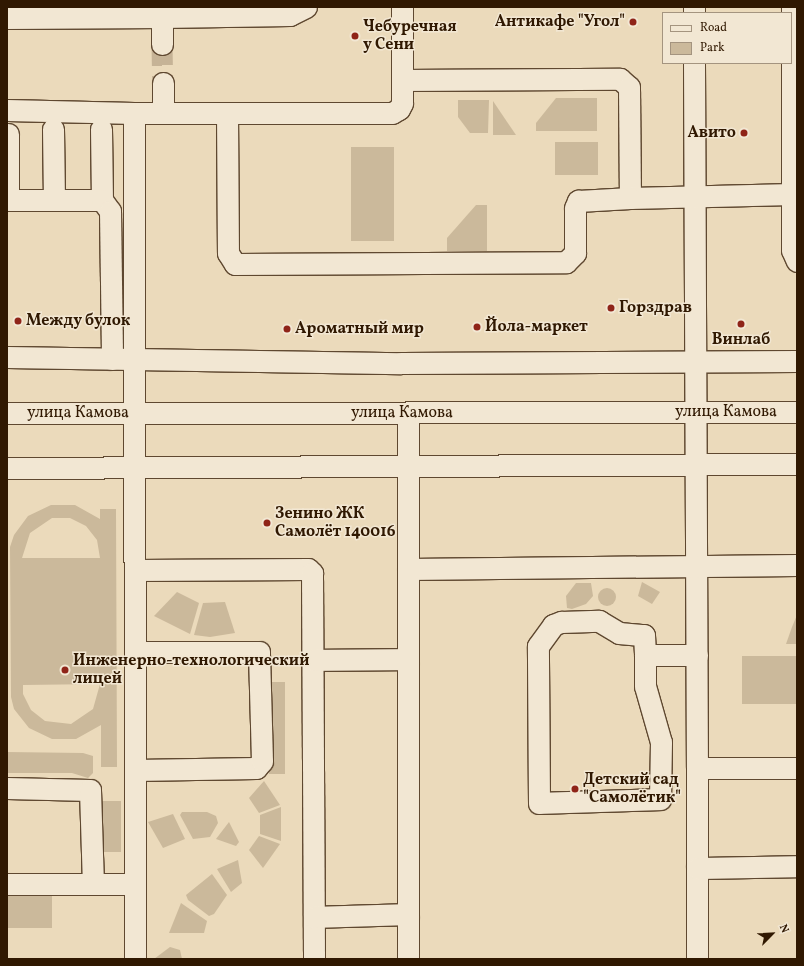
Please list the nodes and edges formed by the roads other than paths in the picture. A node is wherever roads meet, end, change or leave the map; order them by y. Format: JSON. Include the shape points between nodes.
{"nodes":[{"id":1,"x":306,"y":7,"type":"edge"},
{"id":2,"x":402,"y":7,"type":"edge"},
{"id":3,"x":792,"y":7,"type":"edge"},
{"id":4,"x":140,"y":12,"type":"edge"},
{"id":5,"x":162,"y":17,"type":"junction"},
{"id":6,"x":7,"y":18,"type":"edge"},
{"id":7,"x":162,"y":44,"type":"tunnel mouth"},
{"id":8,"x":694,"y":64,"type":"edge"},
{"id":9,"x":402,"y":80,"type":"junction"},
{"id":10,"x":163,"y":83,"type":"tunnel mouth"},
{"id":11,"x":7,"y":110,"type":"edge"},
{"id":12,"x":134,"y":113,"type":"junction"},
{"id":13,"x":163,"y":113,"type":"junction"},
{"id":14,"x":227,"y":113,"type":"junction"},
{"id":15,"x":53,"y":129,"type":"dead end"},
{"id":16,"x":101,"y":129,"type":"dead end"},
{"id":17,"x":8,"y":134,"type":"dead end"},
{"id":18,"x":792,"y":194,"type":"junction"},
{"id":19,"x":696,"y":197,"type":"junction"},
{"id":20,"x":630,"y":198,"type":"junction"},
{"id":21,"x":8,"y":200,"type":"edge"},
{"id":22,"x":54,"y":200,"type":"junction"},
{"id":23,"x":102,"y":200,"type":"junction"},
{"id":24,"x":797,"y":261,"type":"edge"},
{"id":25,"x":7,"y":358,"type":"edge"},
{"id":26,"x":112,"y":359,"type":"junction"},
{"id":27,"x":135,"y":359,"type":"junction"},
{"id":28,"x":698,"y":362,"type":"junction"},
{"id":29,"x":797,"y":362,"type":"edge"},
{"id":30,"x":698,"y":412,"type":"junction"},
{"id":31,"x":797,"y":412,"type":"edge"},
{"id":32,"x":7,"y":413,"type":"edge"},
{"id":33,"x":136,"y":413,"type":"junction"},
{"id":34,"x":408,"y":413,"type":"junction"},
{"id":35,"x":697,"y":464,"type":"junction"},
{"id":36,"x":797,"y":464,"type":"edge"},
{"id":37,"x":408,"y":466,"type":"junction"},
{"id":38,"x":136,"y":467,"type":"junction"},
{"id":39,"x":7,"y":468,"type":"edge"},
{"id":40,"x":797,"y":565,"type":"edge"},
{"id":41,"x":697,"y":566,"type":"junction"},
{"id":42,"x":408,"y":569,"type":"junction"},
{"id":43,"x":136,"y":570,"type":"junction"},
{"id":44,"x":135,"y":652,"type":"junction"},
{"id":45,"x":697,"y":655,"type":"junction"},
{"id":46,"x":645,"y":656,"type":"junction"},
{"id":47,"x":408,"y":659,"type":"junction"},
{"id":48,"x":314,"y":660,"type":"junction"},
{"id":49,"x":697,"y":768,"type":"junction"},
{"id":50,"x":797,"y":768,"type":"edge"},
{"id":51,"x":135,"y":770,"type":"junction"},
{"id":52,"x":7,"y":788,"type":"edge"},
{"id":53,"x":797,"y":866,"type":"edge"},
{"id":54,"x":697,"y":868,"type":"junction"},
{"id":55,"x":7,"y":884,"type":"edge"},
{"id":56,"x":93,"y":884,"type":"junction"},
{"id":57,"x":135,"y":884,"type":"junction"},
{"id":58,"x":408,"y":914,"type":"junction"},
{"id":59,"x":314,"y":917,"type":"junction"},
{"id":60,"x":135,"y":959,"type":"edge"},
{"id":61,"x":314,"y":959,"type":"edge"},
{"id":62,"x":408,"y":959,"type":"edge"},
{"id":63,"x":697,"y":959,"type":"edge"}],
"edges":[{"from":1,"to":5,"type":"street","via":[[290,15]]},
{"from":2,"to":9,"type":"street"},
{"from":3,"to":18,"type":"street"},
{"from":4,"to":5,"type":"street"},
{"from":4,"to":6,"type":"street"},
{"from":5,"to":7,"type":"street"},
{"from":8,"to":19,"type":"street"},
{"from":9,"to":14,"type":"street","via":[[402,102],[399,110],[392,113]]},
{"from":9,"to":20,"type":"street","via":[[626,81],[629,87]]},
{"from":10,"to":13,"type":"street"},
{"from":11,"to":12,"type":"street"},
{"from":12,"to":13,"type":"street"},
{"from":12,"to":27,"type":"street"},
{"from":13,"to":14,"type":"street"},
{"from":14,"to":20,"type":"street","via":[[228,253],[235,264],[566,262],[575,253],[575,208],[578,201]]},
{"from":15,"to":22,"type":"street"},
{"from":16,"to":23,"type":"street"},
{"from":17,"to":21,"type":"street"},
{"from":18,"to":19,"type":"street"},
{"from":18,"to":24,"type":"street","via":[[792,250]]},
{"from":19,"to":20,"type":"street"},
{"from":19,"to":28,"type":"street"},
{"from":21,"to":22,"type":"street"},
{"from":22,"to":23,"type":"street"},
{"from":23,"to":26,"type":"street","via":[[110,211]]},
{"from":25,"to":26,"type":"street"},
{"from":26,"to":27,"type":"street"},
{"from":27,"to":28,"type":"street"},
{"from":27,"to":33,"type":"street"},
{"from":28,"to":29,"type":"street"},
{"from":28,"to":30,"type":"street"},
{"from":30,"to":31,"type":"street","name":"улица Камова"},
{"from":30,"to":34,"type":"street","name":"улица Камова"},
{"from":30,"to":35,"type":"street"},
{"from":32,"to":33,"type":"street","name":"улица Камова"},
{"from":33,"to":34,"type":"street","name":"улица Камова"},
{"from":33,"to":38,"type":"street"},
{"from":34,"to":37,"type":"street"},
{"from":35,"to":36,"type":"street"},
{"from":35,"to":37,"type":"street"},
{"from":35,"to":41,"type":"street"},
{"from":37,"to":38,"type":"street"},
{"from":37,"to":42,"type":"street"},
{"from":38,"to":39,"type":"street"},
{"from":38,"to":43,"type":"street"},
{"from":40,"to":41,"type":"street"},
{"from":41,"to":42,"type":"street"},
{"from":41,"to":45,"type":"street"},
{"from":42,"to":47,"type":"street"},
{"from":43,"to":44,"type":"street"},
{"from":43,"to":48,"type":"street","via":[[308,569],[315,579]]},
{"from":44,"to":51,"type":"street"},
{"from":44,"to":51,"type":"street","via":[[259,652],[262,761],[256,768]]},
{"from":45,"to":46,"type":"street"},
{"from":45,"to":49,"type":"street"},
{"from":46,"to":46,"type":"street","via":[[644,635],[619,633],[599,621],[556,623],[539,641],[539,802],[660,799],[662,742],[645,686]]},
{"from":47,"to":48,"type":"street"},
{"from":47,"to":58,"type":"street"},
{"from":48,"to":59,"type":"street"},
{"from":49,"to":50,"type":"street"},
{"from":49,"to":54,"type":"street"},
{"from":51,"to":57,"type":"street"},
{"from":52,"to":56,"type":"street","via":[[90,790]]},
{"from":53,"to":54,"type":"street"},
{"from":54,"to":63,"type":"street"},
{"from":55,"to":56,"type":"street"},
{"from":56,"to":57,"type":"street"},
{"from":57,"to":60,"type":"street"},
{"from":58,"to":59,"type":"street"},
{"from":58,"to":62,"type":"street"},
{"from":59,"to":61,"type":"street"}]}
